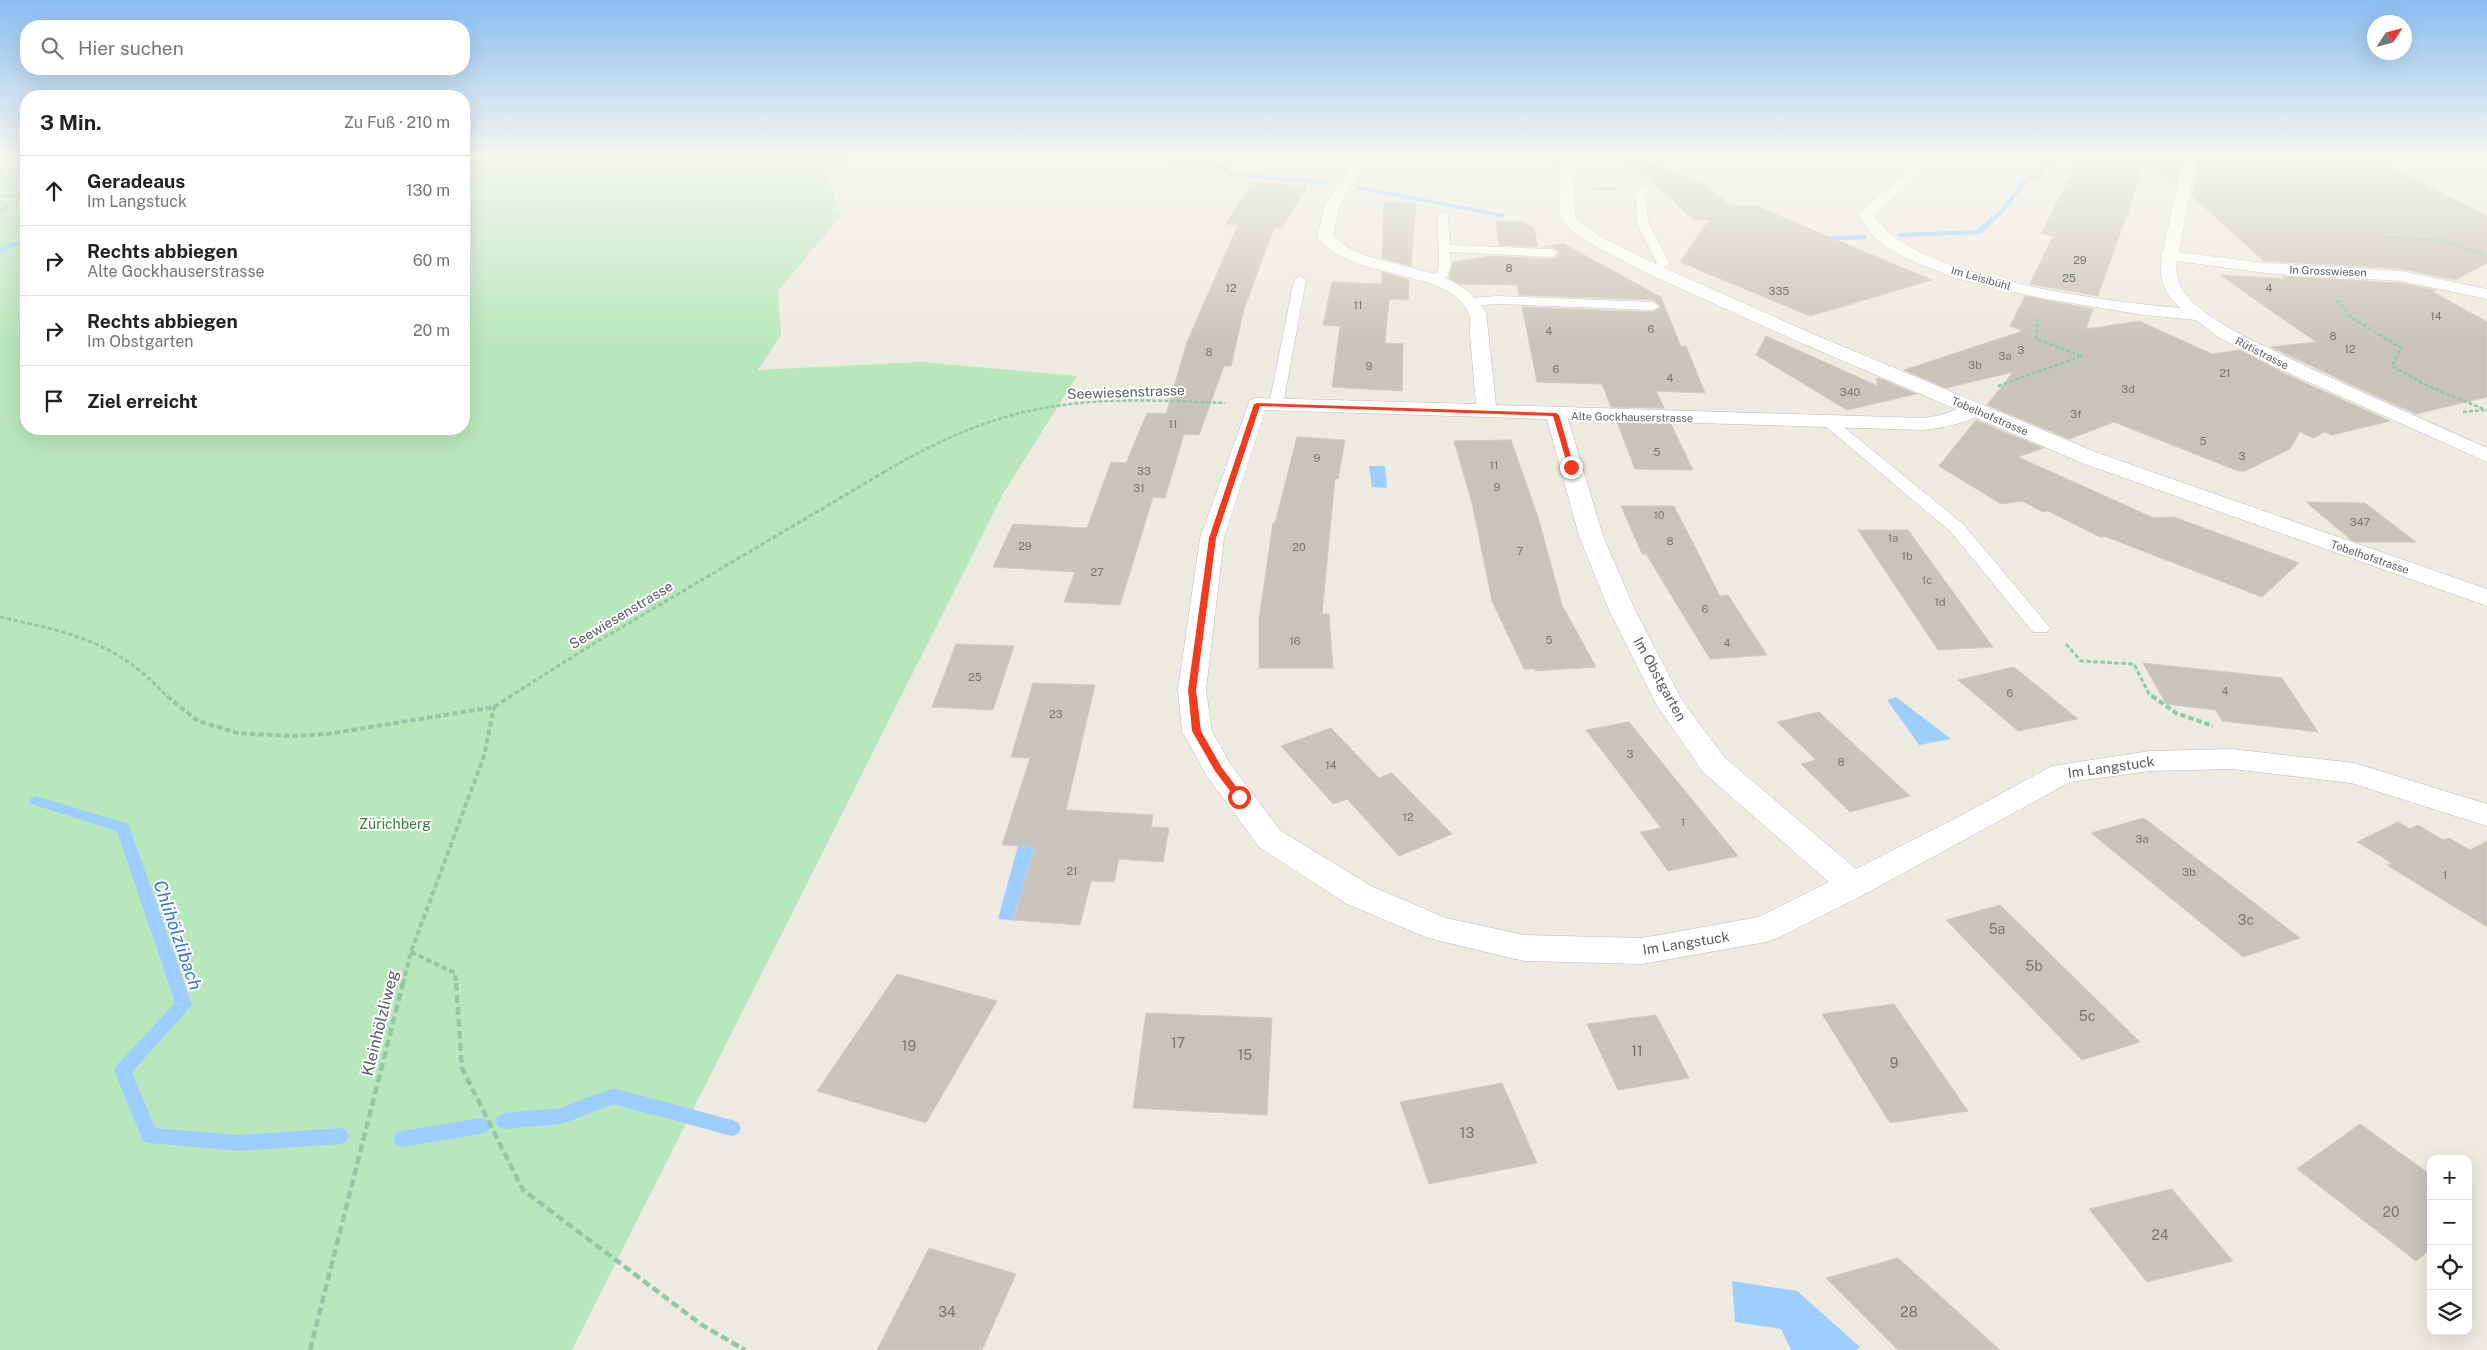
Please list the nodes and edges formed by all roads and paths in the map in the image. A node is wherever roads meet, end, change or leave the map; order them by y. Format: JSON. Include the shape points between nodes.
{"nodes":[{"id":1,"x":1326,"y":220,"type":"edge"},
{"id":2,"x":1443,"y":220,"type":"edge"},
{"id":3,"x":1570,"y":220,"type":"edge"},
{"id":4,"x":1643,"y":220,"type":"edge"},
{"id":5,"x":1869,"y":220,"type":"edge"},
{"id":6,"x":2176,"y":220,"type":"edge"},
{"id":7,"x":2384,"y":237,"type":"dead end"},
{"id":8,"x":1445,"y":248,"type":"junction"},
{"id":9,"x":1552,"y":253,"type":"dead end"},
{"id":10,"x":2168,"y":255,"type":"junction"},
{"id":11,"x":2487,"y":256,"type":"edge"},
{"id":12,"x":1652,"y":269,"type":"junction"},
{"id":13,"x":2300,"y":271,"type":"junction"},
{"id":14,"x":1432,"y":279,"type":"junction"},
{"id":15,"x":1300,"y":280,"type":"dead end"},
{"id":16,"x":2036,"y":292,"type":"junction"},
{"id":17,"x":2487,"y":294,"type":"edge"},
{"id":18,"x":1471,"y":302,"type":"junction"},
{"id":19,"x":1653,"y":306,"type":"dead end"},
{"id":20,"x":2197,"y":314,"type":"junction"},
{"id":21,"x":1955,"y":401,"type":"junction"},
{"id":22,"x":1267,"y":405,"type":"junction"},
{"id":23,"x":1974,"y":409,"type":"junction"},
{"id":24,"x":2486,"y":410,"type":"edge"},
{"id":25,"x":1487,"y":412,"type":"junction"},
{"id":26,"x":1556,"y":415,"type":"junction"},
{"id":27,"x":1829,"y":422,"type":"junction"},
{"id":28,"x":2487,"y":456,"type":"edge"},
{"id":29,"x":2487,"y":598,"type":"edge"},
{"id":30,"x":0,"y":617,"type":"edge"},
{"id":31,"x":2040,"y":628,"type":"dead end"},
{"id":32,"x":2060,"y":638,"type":"dead end"},
{"id":33,"x":494,"y":707,"type":"junction"},
{"id":34,"x":2176,"y":713,"type":"dead end"},
{"id":35,"x":2487,"y":815,"type":"edge"},
{"id":36,"x":1853,"y":885,"type":"junction"},
{"id":37,"x":411,"y":952,"type":"junction"},
{"id":38,"x":310,"y":1350,"type":"edge"},
{"id":39,"x":745,"y":1350,"type":"edge"}],
"edges":[{"from":1,"to":14,"type":"street","via":[[1324,236],[1350,257]]},
{"from":2,"to":8,"type":"lane"},
{"from":3,"to":12,"type":"street","name":"Tobelhofstrasse","via":[[1597,241]]},
{"from":4,"to":12,"type":"lane","via":[[1664,264]]},
{"from":5,"to":16,"type":"street","name":"Im Leisibühl","via":[[1890,243],[1922,259],[1954,271]]},
{"from":6,"to":10,"type":"street","name":"Rütistrasse"},
{"from":7,"to":11,"type":"path","via":[[2441,240]]},
{"from":8,"to":9,"type":"lane"},
{"from":8,"to":14,"type":"lane","via":[[1443,274]]},
{"from":10,"to":13,"type":"street","name":"In Grosswiesen"},
{"from":10,"to":20,"type":"street","name":"Rütistrasse","via":[[2167,270],[2172,287]]},
{"from":12,"to":21,"type":"street","name":"Tobelhofstrasse"},
{"from":13,"to":17,"type":"street","name":"In Grosswiesen","via":[[2386,274]]},
{"from":13,"to":24,"type":"path","via":[[2320,291],[2334,296],[2352,318],[2401,348],[2392,366],[2428,386]]},
{"from":14,"to":18,"type":"street","via":[[1453,288]]},
{"from":15,"to":22,"type":"lane"},
{"from":16,"to":20,"type":"street","name":"Im Leisibühl","via":[[2169,313]]},
{"from":16,"to":21,"type":"path","via":[[2037,304],[2046,313],[2038,317],[2036,339],[2082,356]]},
{"from":18,"to":19,"type":"lane","via":[[1497,300]]},
{"from":18,"to":25,"type":"street","via":[[1477,312]]},
{"from":20,"to":28,"type":"street","name":"Rütistrasse","via":[[2250,347]]},
{"from":21,"to":23,"type":"street","name":"Tobelhofstrasse"},
{"from":22,"to":25,"type":"street","name":"Alte Gockhauserstrasse"},
{"from":22,"to":33,"type":"path","name":"Seewiesenstrasse","via":[[1162,401],[1068,404],[1023,413],[950,437],[848,493]]},
{"from":22,"to":36,"type":"street","name":"Im Langstuck","via":[[1212,538],[1192,690],[1197,731],[1218,769],[1270,839],[1359,896],[1440,929],[1524,948],[1642,951],[1766,929]]},
{"from":23,"to":27,"type":"street","name":"Alte Gockhauserstrasse","via":[[1945,421],[1924,424]]},
{"from":23,"to":29,"type":"street","name":"Tobelhofstrasse","via":[[2090,458]]},
{"from":25,"to":26,"type":"street","name":"Alte Gockhauserstrasse"},
{"from":26,"to":27,"type":"street","name":"Alte Gockhauserstrasse"},
{"from":26,"to":36,"type":"street","name":"Im Obstgarten","via":[[1591,536],[1622,610],[1670,704],[1714,765]]},
{"from":27,"to":31,"type":"lane","via":[[1957,528]]},
{"from":30,"to":33,"type":"path","name":"Seewiesenstrasse","via":[[69,633],[94,643],[139,670],[198,721],[238,734],[328,734]]},
{"from":32,"to":34,"type":"path","via":[[2081,661],[2134,664],[2149,694]]},
{"from":33,"to":37,"type":"path","name":"Kleinhölzliweg","via":[[484,756]]},
{"from":35,"to":36,"type":"street","name":"Im Langstuck","via":[[2354,773],[2241,760],[2150,761],[2063,774]]},
{"from":37,"to":38,"type":"path","name":"Kleinhölzliweg"},
{"from":37,"to":39,"type":"path","via":[[455,973],[462,1068],[523,1190],[702,1325]]}]}
